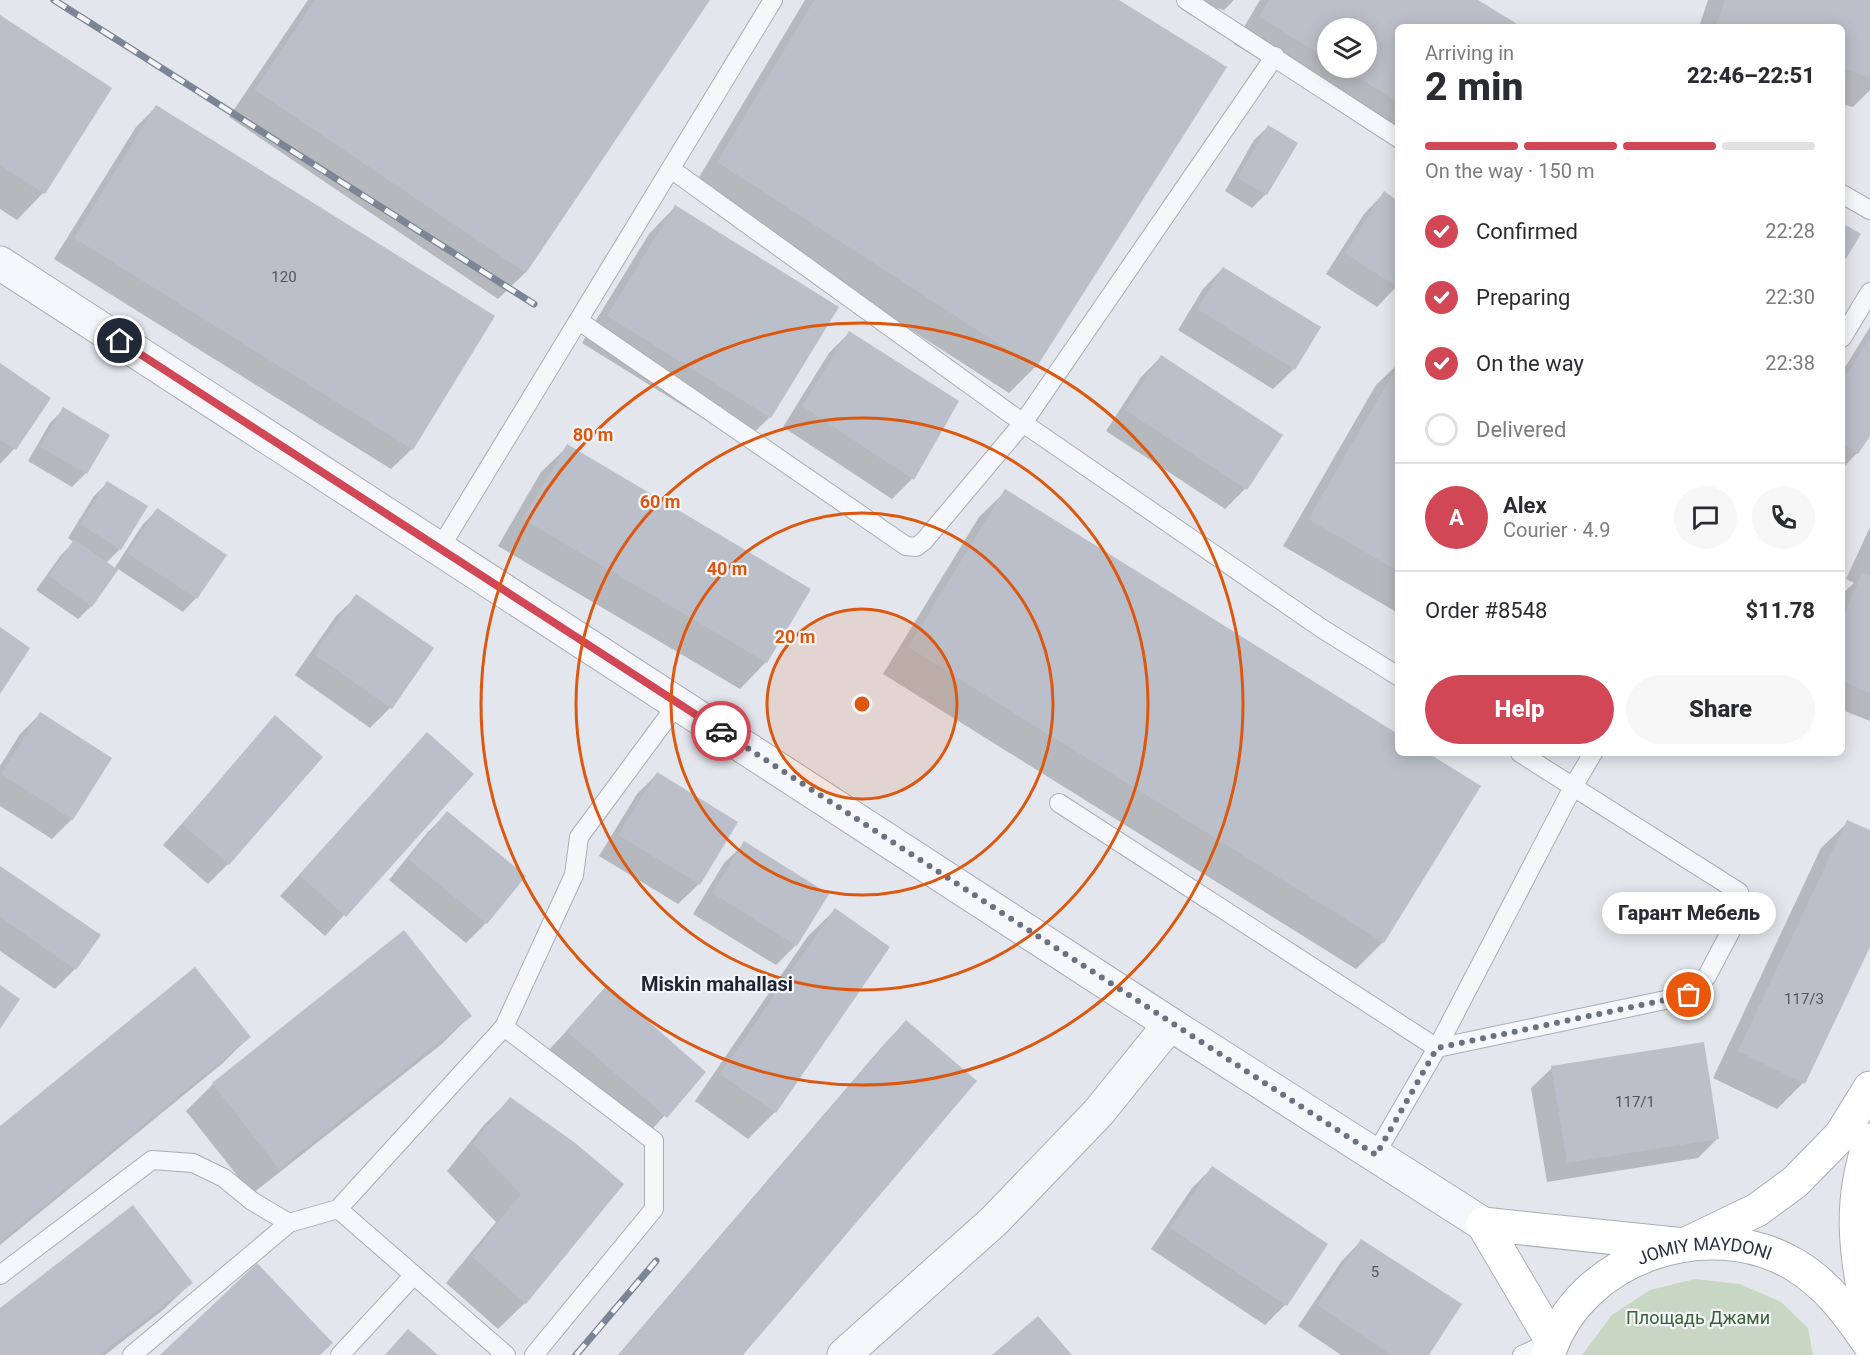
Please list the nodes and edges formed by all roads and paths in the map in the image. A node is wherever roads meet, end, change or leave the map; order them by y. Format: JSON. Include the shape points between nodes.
{"nodes":[{"id":1,"x":773,"y":0,"type":"edge"},
{"id":2,"x":1186,"y":0,"type":"edge"},
{"id":3,"x":1275,"y":56,"type":"junction"},
{"id":4,"x":1395,"y":136,"type":"edge"},
{"id":5,"x":671,"y":169,"type":"junction"},
{"id":6,"x":1845,"y":196,"type":"edge"},
{"id":7,"x":1870,"y":210,"type":"edge"},
{"id":8,"x":0,"y":263,"type":"edge"},
{"id":9,"x":1870,"y":292,"type":"edge"},
{"id":10,"x":579,"y":321,"type":"junction"},
{"id":11,"x":1845,"y":333,"type":"edge"},
{"id":12,"x":1023,"y":423,"type":"junction"},
{"id":13,"x":440,"y":548,"type":"junction"},
{"id":14,"x":1395,"y":674,"type":"edge"},
{"id":15,"x":678,"y":703,"type":"junction"},
{"id":16,"x":1525,"y":756,"type":"edge"},
{"id":17,"x":1591,"y":756,"type":"edge"},
{"id":18,"x":1573,"y":787,"type":"junction"},
{"id":19,"x":1059,"y":803,"type":"dead end"},
{"id":20,"x":1170,"y":1024,"type":"junction"},
{"id":21,"x":504,"y":1027,"type":"junction"},
{"id":22,"x":1437,"y":1048,"type":"junction"},
{"id":23,"x":1870,"y":1088,"type":"edge"},
{"id":24,"x":1870,"y":1140,"type":"edge"},
{"id":25,"x":1376,"y":1155,"type":"junction"},
{"id":26,"x":338,"y":1209,"type":"junction"},
{"id":27,"x":289,"y":1223,"type":"junction"},
{"id":28,"x":1483,"y":1224,"type":"junction"},
{"id":29,"x":1684,"y":1245,"type":"junction"},
{"id":30,"x":0,"y":1275,"type":"edge"},
{"id":31,"x":414,"y":1275,"type":"junction"},
{"id":32,"x":1870,"y":1329,"type":"edge"},
{"id":33,"x":1870,"y":1345,"type":"edge"},
{"id":34,"x":1550,"y":1348,"type":"edge"},
{"id":35,"x":132,"y":1355,"type":"edge"},
{"id":36,"x":340,"y":1355,"type":"edge"},
{"id":37,"x":506,"y":1355,"type":"edge"},
{"id":38,"x":534,"y":1355,"type":"edge"},
{"id":39,"x":844,"y":1355,"type":"edge"},
{"id":40,"x":1522,"y":1355,"type":"edge"}],
"edges":[{"from":1,"to":5,"type":"lane"},
{"from":2,"to":3,"type":"lane"},
{"from":3,"to":4,"type":"lane"},
{"from":3,"to":12,"type":"lane"},
{"from":5,"to":10,"type":"lane"},
{"from":5,"to":12,"type":"lane"},
{"from":6,"to":7,"type":"lane"},
{"from":8,"to":13,"type":"street"},
{"from":9,"to":11,"type":"lane"},
{"from":10,"to":12,"type":"lane","via":[[906,546],[916,547],[924,541]]},
{"from":10,"to":13,"type":"lane"},
{"from":12,"to":14,"type":"lane"},
{"from":13,"to":15,"type":"street"},
{"from":15,"to":20,"type":"street"},
{"from":15,"to":21,"type":"lane","via":[[579,837],[574,875]]},
{"from":16,"to":18,"type":"lane"},
{"from":17,"to":18,"type":"lane"},
{"from":18,"to":22,"type":"lane"},
{"from":18,"to":22,"type":"lane","via":[[1739,892],[1743,908],[1701,986],[1689,995]]},
{"from":19,"to":22,"type":"lane"},
{"from":20,"to":25,"type":"street"},
{"from":20,"to":39,"type":"street","via":[[1098,1113],[994,1221]]},
{"from":21,"to":26,"type":"lane"},
{"from":21,"to":38,"type":"lane","via":[[654,1141],[654,1209]]},
{"from":22,"to":25,"type":"lane"},
{"from":23,"to":29,"type":"main road","via":[[1841,1136],[1795,1182],[1757,1210]]},
{"from":24,"to":32,"type":"main road","via":[[1854,1217]]},
{"from":25,"to":28,"type":"street"},
{"from":26,"to":27,"type":"lane"},
{"from":26,"to":31,"type":"lane"},
{"from":27,"to":30,"type":"lane","via":[[224,1178],[193,1163],[152,1160]]},
{"from":27,"to":35,"type":"lane"},
{"from":28,"to":29,"type":"main road"},
{"from":28,"to":34,"type":"main road"},
{"from":29,"to":33,"type":"main road","name":"JOMIY MAYDONI","via":[[1725,1243],[1760,1250],[1794,1265],[1824,1286],[1849,1313]]},
{"from":29,"to":34,"type":"main road","name":"JOMIY MAYDONI","via":[[1651,1253],[1593,1287],[1570,1312]]},
{"from":31,"to":36,"type":"lane"},
{"from":31,"to":37,"type":"lane"},
{"from":34,"to":40,"type":"lane"}]}
